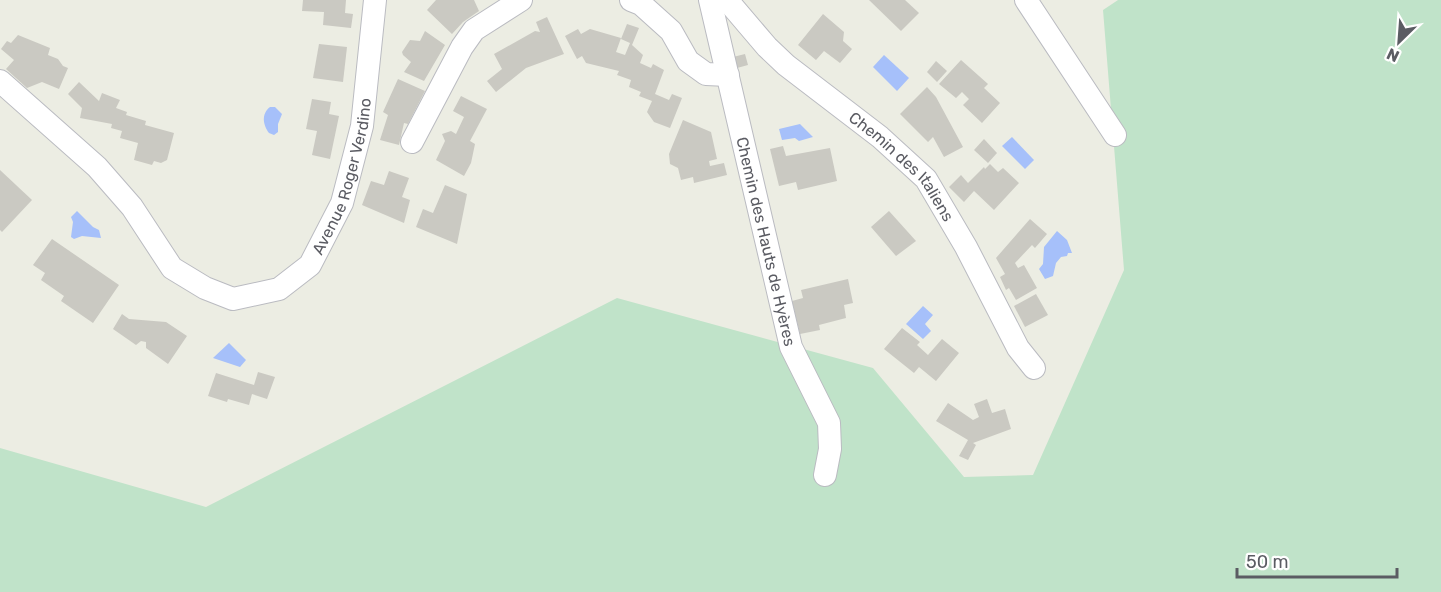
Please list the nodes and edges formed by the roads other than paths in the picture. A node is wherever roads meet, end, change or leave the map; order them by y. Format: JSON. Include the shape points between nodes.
{"nodes":[{"id":1,"x":375,"y":0,"type":"edge"},
{"id":2,"x":521,"y":0,"type":"edge"},
{"id":3,"x":632,"y":0,"type":"edge"},
{"id":4,"x":710,"y":0,"type":"edge"},
{"id":5,"x":727,"y":0,"type":"edge"},
{"id":6,"x":1026,"y":0,"type":"edge"},
{"id":7,"x":728,"y":75,"type":"junction"},
{"id":8,"x":0,"y":81,"type":"edge"},
{"id":9,"x":1116,"y":135,"type":"dead end"},
{"id":10,"x":412,"y":142,"type":"dead end"},
{"id":11,"x":1034,"y":368,"type":"dead end"},
{"id":12,"x":825,"y":475,"type":"dead end"}],
"edges":[{"from":1,"to":8,"type":"street","name":"Avenue Roger Verdino","via":[[362,126],[342,203],[310,265],[279,289],[233,299],[172,268],[132,207],[97,167]]},
{"from":2,"to":10,"type":"street","via":[[474,30]]},
{"from":3,"to":7,"type":"street","via":[[672,31],[688,61],[706,74]]},
{"from":4,"to":7,"type":"street","name":"Chemin des Hauts de Hyères"},
{"from":5,"to":11,"type":"street","name":"Chemin des Italiens","via":[[786,65],[880,137],[926,179],[1018,348]]},
{"from":6,"to":9,"type":"street"},
{"from":7,"to":12,"type":"street","name":"Chemin des Hauts de Hyères","via":[[791,347],[829,423]]}]}
